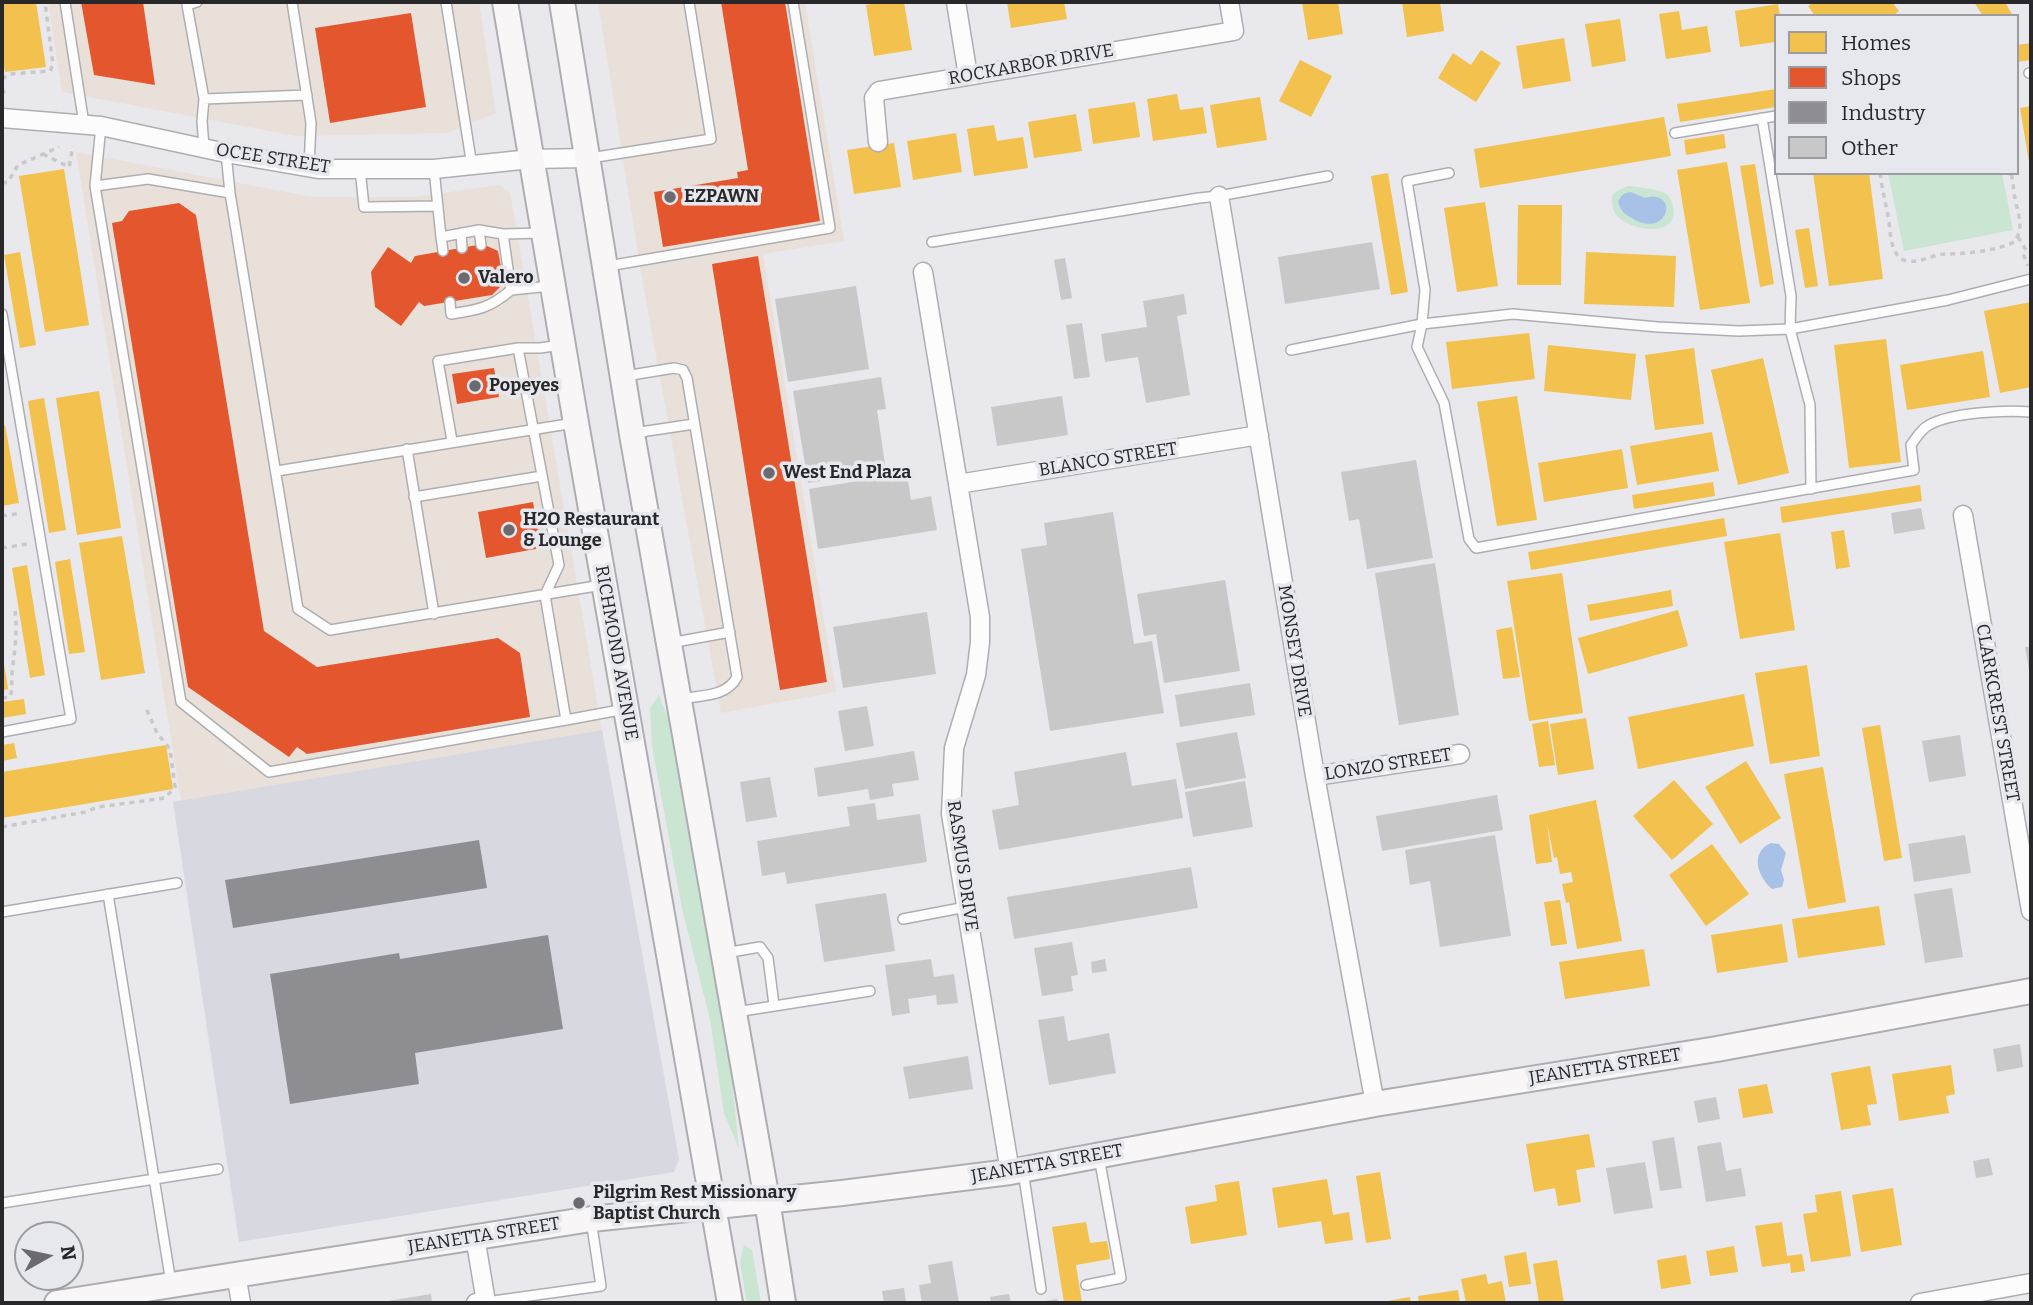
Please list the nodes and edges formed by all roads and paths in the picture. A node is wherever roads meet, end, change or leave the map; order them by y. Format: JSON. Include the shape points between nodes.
{"nodes":[{"id":1,"x":46,"y":2,"type":"edge"},
{"id":2,"x":65,"y":2,"type":"edge"},
{"id":3,"x":197,"y":2,"type":"edge"},
{"id":4,"x":292,"y":2,"type":"edge"},
{"id":5,"x":446,"y":2,"type":"edge"},
{"id":6,"x":505,"y":2,"type":"edge"},
{"id":7,"x":562,"y":2,"type":"edge"},
{"id":8,"x":689,"y":2,"type":"edge"},
{"id":9,"x":793,"y":2,"type":"edge"},
{"id":10,"x":956,"y":2,"type":"edge"},
{"id":11,"x":1229,"y":2,"type":"edge"},
{"id":12,"x":968,"y":76,"type":"junction"},
{"id":13,"x":2,"y":79,"type":"edge"},
{"id":14,"x":2,"y":89,"type":"edge"},
{"id":15,"x":5,"y":94,"type":"dead end"},
{"id":16,"x":307,"y":95,"type":"junction"},
{"id":17,"x":204,"y":99,"type":"junction"},
{"id":18,"x":1774,"y":116,"type":"edge"},
{"id":19,"x":2,"y":118,"type":"edge"},
{"id":20,"x":1762,"y":118,"type":"junction"},
{"id":21,"x":92,"y":125,"type":"junction"},
{"id":22,"x":1675,"y":133,"type":"dead end"},
{"id":23,"x":878,"y":142,"type":"dead end"},
{"id":24,"x":73,"y":146,"type":"dead end"},
{"id":25,"x":59,"y":147,"type":"dead end"},
{"id":26,"x":204,"y":147,"type":"junction"},
{"id":27,"x":226,"y":153,"type":"junction"},
{"id":28,"x":42,"y":154,"type":"junction"},
{"id":29,"x":587,"y":158,"type":"junction"},
{"id":30,"x":531,"y":159,"type":"junction"},
{"id":31,"x":472,"y":166,"type":"junction"},
{"id":32,"x":309,"y":168,"type":"junction"},
{"id":33,"x":360,"y":169,"type":"junction"},
{"id":34,"x":434,"y":169,"type":"junction"},
{"id":35,"x":1449,"y":173,"type":"dead end"},
{"id":36,"x":1880,"y":175,"type":"edge"},
{"id":37,"x":2011,"y":175,"type":"edge"},
{"id":38,"x":1328,"y":176,"type":"dead end"},
{"id":39,"x":2,"y":183,"type":"edge"},
{"id":40,"x":95,"y":186,"type":"junction"},
{"id":41,"x":230,"y":193,"type":"junction"},
{"id":42,"x":1219,"y":196,"type":"junction"},
{"id":43,"x":438,"y":206,"type":"junction"},
{"id":44,"x":479,"y":230,"type":"junction"},
{"id":45,"x":461,"y":233,"type":"junction"},
{"id":46,"x":543,"y":233,"type":"junction"},
{"id":47,"x":503,"y":234,"type":"junction"},
{"id":48,"x":441,"y":237,"type":"junction"},
{"id":49,"x":2018,"y":237,"type":"junction"},
{"id":50,"x":932,"y":242,"type":"dead end"},
{"id":51,"x":481,"y":244,"type":"dead end"},
{"id":52,"x":463,"y":248,"type":"dead end"},
{"id":53,"x":443,"y":251,"type":"dead end"},
{"id":54,"x":606,"y":266,"type":"junction"},
{"id":55,"x":2031,"y":271,"type":"edge"},
{"id":56,"x":923,"y":272,"type":"dead end"},
{"id":57,"x":2031,"y":279,"type":"edge"},
{"id":58,"x":553,"y":286,"type":"junction"},
{"id":59,"x":511,"y":290,"type":"junction"},
{"id":60,"x":489,"y":295,"type":"dead end"},
{"id":61,"x":470,"y":299,"type":"dead end"},
{"id":62,"x":450,"y":302,"type":"dead end"},
{"id":63,"x":491,"y":306,"type":"junction"},
{"id":64,"x":471,"y":311,"type":"junction"},
{"id":65,"x":2,"y":314,"type":"edge"},
{"id":66,"x":1422,"y":324,"type":"junction"},
{"id":67,"x":1790,"y":329,"type":"junction"},
{"id":68,"x":562,"y":344,"type":"junction"},
{"id":69,"x":518,"y":348,"type":"junction"},
{"id":70,"x":1291,"y":350,"type":"dead end"},
{"id":71,"x":623,"y":377,"type":"junction"},
{"id":72,"x":2031,"y":412,"type":"edge"},
{"id":73,"x":576,"y":423,"type":"junction"},
{"id":74,"x":694,"y":424,"type":"junction"},
{"id":75,"x":531,"y":428,"type":"junction"},
{"id":76,"x":632,"y":434,"type":"junction"},
{"id":77,"x":1259,"y":435,"type":"junction"},
{"id":78,"x":452,"y":441,"type":"junction"},
{"id":79,"x":407,"y":449,"type":"junction"},
{"id":80,"x":277,"y":471,"type":"junction"},
{"id":81,"x":542,"y":476,"type":"junction"},
{"id":82,"x":958,"y":484,"type":"junction"},
{"id":83,"x":1811,"y":489,"type":"junction"},
{"id":84,"x":414,"y":497,"type":"junction"},
{"id":85,"x":36,"y":511,"type":"junction"},
{"id":86,"x":1963,"y":515,"type":"dead end"},
{"id":87,"x":2,"y":516,"type":"edge"},
{"id":88,"x":41,"y":542,"type":"junction"},
{"id":89,"x":2,"y":548,"type":"edge"},
{"id":90,"x":604,"y":584,"type":"junction"},
{"id":91,"x":545,"y":595,"type":"junction"},
{"id":92,"x":15,"y":611,"type":"dead end"},
{"id":93,"x":434,"y":614,"type":"junction"},
{"id":94,"x":730,"y":632,"type":"junction"},
{"id":95,"x":669,"y":643,"type":"junction"},
{"id":96,"x":2,"y":698,"type":"edge"},
{"id":97,"x":679,"y":699,"type":"junction"},
{"id":98,"x":145,"y":706,"type":"dead end"},
{"id":99,"x":626,"y":708,"type":"junction"},
{"id":100,"x":566,"y":720,"type":"junction"},
{"id":101,"x":2,"y":732,"type":"edge"},
{"id":102,"x":1460,"y":754,"type":"dead end"},
{"id":103,"x":1315,"y":776,"type":"junction"},
{"id":104,"x":2,"y":827,"type":"edge"},
{"id":105,"x":177,"y":883,"type":"dead end"},
{"id":106,"x":108,"y":894,"type":"junction"},
{"id":107,"x":966,"y":907,"type":"junction"},
{"id":108,"x":2031,"y":911,"type":"edge"},
{"id":109,"x":2,"y":912,"type":"edge"},
{"id":110,"x":902,"y":919,"type":"dead end"},
{"id":111,"x":723,"y":954,"type":"junction"},
{"id":112,"x":870,"y":991,"type":"dead end"},
{"id":113,"x":2031,"y":991,"type":"edge"},
{"id":114,"x":774,"y":1005,"type":"junction"},
{"id":115,"x":734,"y":1012,"type":"junction"},
{"id":116,"x":1375,"y":1104,"type":"junction"},
{"id":117,"x":1098,"y":1155,"type":"junction"},
{"id":118,"x":219,"y":1168,"type":"dead end"},
{"id":119,"x":1016,"y":1171,"type":"junction"},
{"id":120,"x":155,"y":1179,"type":"junction"},
{"id":121,"x":767,"y":1200,"type":"junction"},
{"id":122,"x":2,"y":1203,"type":"edge"},
{"id":123,"x":713,"y":1206,"type":"junction"},
{"id":124,"x":591,"y":1219,"type":"junction"},
{"id":125,"x":475,"y":1237,"type":"junction"},
{"id":126,"x":236,"y":1274,"type":"junction"},
{"id":127,"x":2031,"y":1283,"type":"edge"},
{"id":128,"x":172,"y":1285,"type":"junction"},
{"id":129,"x":1086,"y":1285,"type":"dead end"},
{"id":130,"x":1041,"y":1289,"type":"dead end"},
{"id":131,"x":481,"y":1302,"type":"edge"},
{"id":132,"x":57,"y":1303,"type":"edge"},
{"id":133,"x":240,"y":1303,"type":"edge"},
{"id":134,"x":730,"y":1303,"type":"edge"},
{"id":135,"x":783,"y":1303,"type":"edge"},
{"id":136,"x":1920,"y":1303,"type":"edge"}],
"edges":[{"from":1,"to":13,"type":"path","via":[[50,71],[10,74]]},
{"from":2,"to":21,"type":"lane"},
{"from":3,"to":17,"type":"lane","via":[[187,5]]},
{"from":4,"to":16,"type":"lane"},
{"from":5,"to":31,"type":"lane"},
{"from":6,"to":30,"type":"main road","name":"RICHMOND AVENUE"},
{"from":7,"to":29,"type":"main road"},
{"from":8,"to":29,"type":"lane","via":[[711,139]]},
{"from":9,"to":54,"type":"lane","via":[[830,228]]},
{"from":10,"to":12,"type":"street"},
{"from":11,"to":12,"type":"street","name":"ROCKARBOR DRIVE","via":[[1234,31]]},
{"from":12,"to":23,"type":"street","name":"ROCKARBOR DRIVE","via":[[879,92],[874,98]]},
{"from":14,"to":15,"type":"path"},
{"from":16,"to":17,"type":"lane"},
{"from":16,"to":32,"type":"lane"},
{"from":17,"to":26,"type":"lane"},
{"from":18,"to":20,"type":"lane"},
{"from":19,"to":21,"type":"street","name":"OCEE STREET"},
{"from":20,"to":22,"type":"lane"},
{"from":20,"to":67,"type":"lane","via":[[1791,296]]},
{"from":21,"to":26,"type":"street","name":"OCEE STREET"},
{"from":21,"to":40,"type":"lane"},
{"from":24,"to":28,"type":"path","via":[[69,167]]},
{"from":25,"to":28,"type":"path"},
{"from":26,"to":27,"type":"street","name":"OCEE STREET"},
{"from":27,"to":32,"type":"street","name":"OCEE STREET"},
{"from":27,"to":41,"type":"lane"},
{"from":28,"to":39,"type":"path","via":[[18,164],[8,182]]},
{"from":29,"to":30,"type":"street","name":"OCEE STREET"},
{"from":29,"to":54,"type":"main road"},
{"from":30,"to":31,"type":"street","name":"OCEE STREET"},
{"from":30,"to":46,"type":"main road","name":"RICHMOND AVENUE"},
{"from":31,"to":34,"type":"street","name":"OCEE STREET"},
{"from":32,"to":33,"type":"street","name":"OCEE STREET"},
{"from":33,"to":34,"type":"street","name":"OCEE STREET"},
{"from":33,"to":43,"type":"lane","via":[[364,207]]},
{"from":34,"to":43,"type":"lane"},
{"from":35,"to":66,"type":"lane","via":[[1407,181],[1425,290]]},
{"from":36,"to":49,"type":"path","via":[[1892,244],[1906,261],[2005,246]]},
{"from":37,"to":49,"type":"path","via":[[2021,224]]},
{"from":38,"to":42,"type":"lane"},
{"from":40,"to":41,"type":"lane","via":[[148,179]]},
{"from":40,"to":100,"type":"lane","via":[[181,702],[269,772]]},
{"from":41,"to":80,"type":"lane"},
{"from":42,"to":50,"type":"lane"},
{"from":42,"to":77,"type":"street","name":"MONSEY DRIVE"},
{"from":43,"to":48,"type":"lane"},
{"from":44,"to":45,"type":"lane"},
{"from":44,"to":47,"type":"lane"},
{"from":44,"to":51,"type":"lane"},
{"from":45,"to":48,"type":"lane"},
{"from":45,"to":52,"type":"lane"},
{"from":46,"to":47,"type":"lane"},
{"from":46,"to":58,"type":"main road","name":"RICHMOND AVENUE"},
{"from":47,"to":59,"type":"lane"},
{"from":48,"to":53,"type":"lane"},
{"from":49,"to":55,"type":"path"},
{"from":54,"to":71,"type":"main road"},
{"from":56,"to":82,"type":"street","name":"RASMUS DRIVE"},
{"from":57,"to":67,"type":"lane","via":[[1948,300]]},
{"from":58,"to":59,"type":"lane"},
{"from":58,"to":68,"type":"main road","name":"RICHMOND AVENUE"},
{"from":59,"to":63,"type":"lane"},
{"from":60,"to":63,"type":"lane"},
{"from":61,"to":64,"type":"lane"},
{"from":62,"to":64,"type":"lane","via":[[451,314]]},
{"from":63,"to":64,"type":"lane"},
{"from":65,"to":85,"type":"lane"},
{"from":66,"to":67,"type":"lane","via":[[1513,314],[1658,327]]},
{"from":66,"to":70,"type":"lane"},
{"from":66,"to":83,"type":"lane","via":[[1417,346],[1444,403],[1469,539],[1476,548]]},
{"from":67,"to":83,"type":"lane","via":[[1810,405]]},
{"from":68,"to":69,"type":"lane"},
{"from":68,"to":73,"type":"main road","name":"RICHMOND AVENUE"},
{"from":69,"to":75,"type":"lane"},
{"from":69,"to":78,"type":"lane","via":[[438,361]]},
{"from":71,"to":74,"type":"lane","via":[[682,370]]},
{"from":71,"to":76,"type":"main road"},
{"from":72,"to":83,"type":"lane","via":[[2007,410],[1944,419],[1926,426],[1910,445],[1914,470]]},
{"from":73,"to":75,"type":"lane"},
{"from":73,"to":90,"type":"main road","name":"RICHMOND AVENUE"},
{"from":74,"to":76,"type":"lane"},
{"from":74,"to":94,"type":"lane"},
{"from":75,"to":78,"type":"lane"},
{"from":75,"to":81,"type":"lane"},
{"from":76,"to":95,"type":"main road"},
{"from":77,"to":82,"type":"street","name":"BLANCO STREET"},
{"from":77,"to":103,"type":"street","name":"MONSEY DRIVE"},
{"from":78,"to":79,"type":"lane"},
{"from":79,"to":80,"type":"lane"},
{"from":79,"to":84,"type":"lane"},
{"from":80,"to":93,"type":"lane","via":[[298,608],[330,630]]},
{"from":81,"to":84,"type":"lane"},
{"from":81,"to":91,"type":"lane","via":[[559,565]]},
{"from":82,"to":107,"type":"street","name":"RASMUS DRIVE","via":[[980,642],[976,674],[954,748],[952,776],[951,814]]},
{"from":84,"to":93,"type":"lane"},
{"from":85,"to":87,"type":"path"},
{"from":85,"to":88,"type":"lane"},
{"from":86,"to":108,"type":"street","name":"CLARKCREST STREET"},
{"from":88,"to":89,"type":"path"},
{"from":88,"to":101,"type":"lane","via":[[71,719]]},
{"from":90,"to":91,"type":"lane"},
{"from":90,"to":99,"type":"main road","name":"RICHMOND AVENUE"},
{"from":91,"to":93,"type":"lane"},
{"from":91,"to":100,"type":"lane"},
{"from":92,"to":96,"type":"path","via":[[18,632],[13,688],[10,697]]},
{"from":94,"to":95,"type":"lane"},
{"from":94,"to":97,"type":"lane","via":[[737,677],[732,686],[723,692]]},
{"from":95,"to":97,"type":"main road"},
{"from":97,"to":111,"type":"main road"},
{"from":98,"to":104,"type":"path","via":[[170,749],[175,787],[165,798]]},
{"from":99,"to":100,"type":"lane"},
{"from":99,"to":123,"type":"main road","name":"RICHMOND AVENUE"},
{"from":102,"to":103,"type":"street","name":"LONZO STREET"},
{"from":103,"to":116,"type":"street","name":"MONSEY DRIVE"},
{"from":105,"to":106,"type":"lane"},
{"from":106,"to":109,"type":"lane"},
{"from":106,"to":120,"type":"lane"},
{"from":107,"to":110,"type":"lane"},
{"from":107,"to":119,"type":"street","name":"RASMUS DRIVE"},
{"from":111,"to":114,"type":"lane","via":[[760,947],[768,958]]},
{"from":111,"to":115,"type":"main road"},
{"from":112,"to":114,"type":"lane"},
{"from":113,"to":116,"type":"main road","name":"JEANETTA STREET","via":[[1717,1049]]},
{"from":114,"to":115,"type":"lane"},
{"from":115,"to":121,"type":"main road"},
{"from":116,"to":117,"type":"main road","name":"JEANETTA STREET"},
{"from":117,"to":119,"type":"main road","name":"JEANETTA STREET"},
{"from":117,"to":129,"type":"lane","via":[[1121,1278]]},
{"from":118,"to":120,"type":"lane"},
{"from":119,"to":121,"type":"main road","name":"JEANETTA STREET"},
{"from":119,"to":130,"type":"lane"},
{"from":120,"to":122,"type":"lane"},
{"from":120,"to":128,"type":"lane"},
{"from":121,"to":123,"type":"main road","name":"JEANETTA STREET"},
{"from":121,"to":135,"type":"main road"},
{"from":123,"to":124,"type":"main road","name":"JEANETTA STREET"},
{"from":123,"to":134,"type":"main road","name":"RICHMOND AVENUE"},
{"from":124,"to":125,"type":"main road","name":"JEANETTA STREET"},
{"from":124,"to":131,"type":"lane","via":[[601,1286]]},
{"from":125,"to":126,"type":"main road","name":"JEANETTA STREET"},
{"from":125,"to":131,"type":"street"},
{"from":126,"to":128,"type":"main road","name":"JEANETTA STREET"},
{"from":126,"to":133,"type":"street"},
{"from":127,"to":136,"type":"street"},
{"from":128,"to":132,"type":"main road","name":"JEANETTA STREET"}]}
